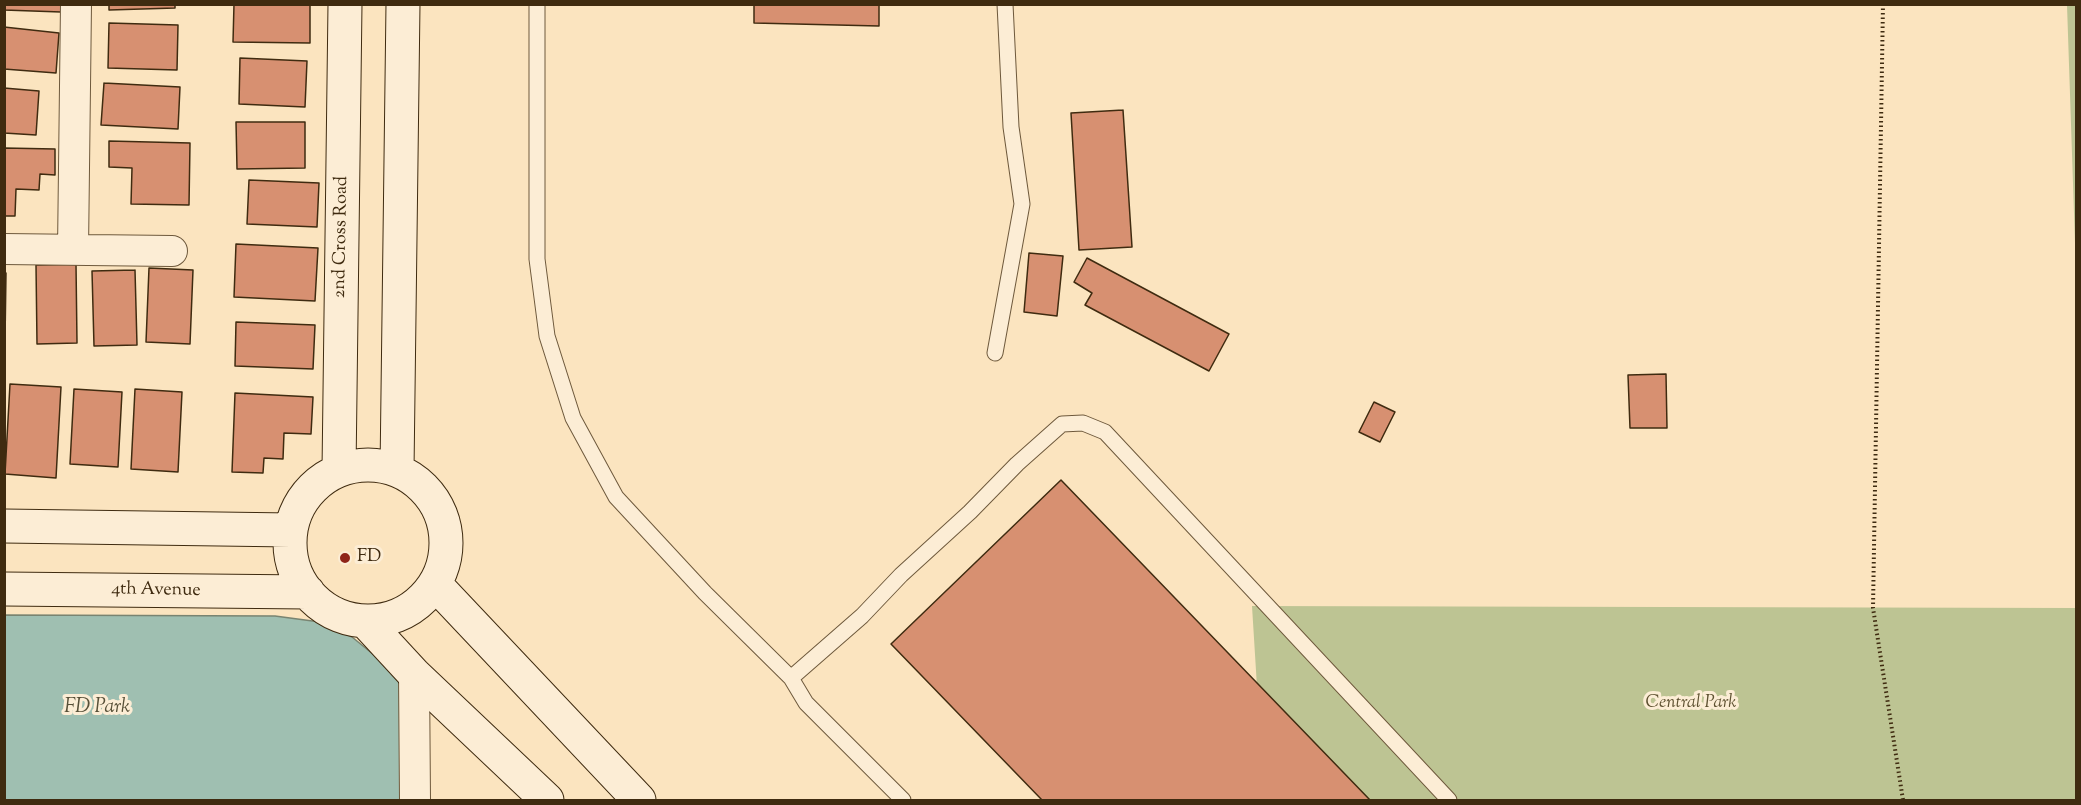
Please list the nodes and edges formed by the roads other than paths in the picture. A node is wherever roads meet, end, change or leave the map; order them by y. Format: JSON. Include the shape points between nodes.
{"nodes":[{"id":1,"x":76,"y":4,"type":"edge"},
{"id":2,"x":345,"y":4,"type":"edge"},
{"id":3,"x":403,"y":4,"type":"edge"},
{"id":4,"x":537,"y":4,"type":"edge"},
{"id":5,"x":1005,"y":4,"type":"edge"},
{"id":6,"x":4,"y":249,"type":"edge"},
{"id":7,"x":74,"y":250,"type":"junction"},
{"id":8,"x":172,"y":251,"type":"dead end"},
{"id":9,"x":995,"y":353,"type":"dead end"},
{"id":10,"x":339,"y":470,"type":"junction"},
{"id":11,"x":397,"y":470,"type":"junction"},
{"id":12,"x":4,"y":526,"type":"edge"},
{"id":13,"x":291,"y":530,"type":"junction"},
{"id":14,"x":435,"y":584,"type":"junction"},
{"id":15,"x":4,"y":589,"type":"edge"},
{"id":16,"x":308,"y":592,"type":"junction"},
{"id":17,"x":365,"y":621,"type":"junction"},
{"id":18,"x":414,"y":674,"type":"junction"},
{"id":19,"x":791,"y":678,"type":"junction"},
{"id":20,"x":415,"y":801,"type":"edge"},
{"id":21,"x":547,"y":801,"type":"edge"},
{"id":22,"x":639,"y":801,"type":"edge"},
{"id":23,"x":903,"y":801,"type":"edge"},
{"id":24,"x":1449,"y":801,"type":"edge"}],
"edges":[{"from":1,"to":7,"type":"street"},
{"from":2,"to":10,"type":"main road","name":"2nd Cross Road"},
{"from":3,"to":11,"type":"main road"},
{"from":4,"to":19,"type":"lane","via":[[537,259],[547,336],[573,418],[616,497]]},
{"from":5,"to":9,"type":"lane","via":[[1011,127],[1022,204]]},
{"from":6,"to":7,"type":"street"},
{"from":7,"to":8,"type":"street"},
{"from":10,"to":11,"type":"main road","via":[[371,464]]},
{"from":10,"to":13,"type":"main road","via":[[320,480],[302,500]]},
{"from":11,"to":14,"type":"main road","via":[[418,483],[446,521],[445,557]]},
{"from":12,"to":13,"type":"main road"},
{"from":13,"to":16,"type":"main road","via":[[291,558]]},
{"from":14,"to":17,"type":"main road","via":[[417,605],[393,617]]},
{"from":14,"to":22,"type":"main road"},
{"from":15,"to":16,"type":"main road","name":"4th Avenue"},
{"from":16,"to":17,"type":"main road","via":[[319,604],[343,617]]},
{"from":17,"to":18,"type":"main road"},
{"from":18,"to":20,"type":"street"},
{"from":18,"to":21,"type":"main road"},
{"from":19,"to":23,"type":"lane","via":[[806,703]]},
{"from":19,"to":24,"type":"lane","via":[[862,616],[1062,424],[1083,423],[1105,432]]}]}
